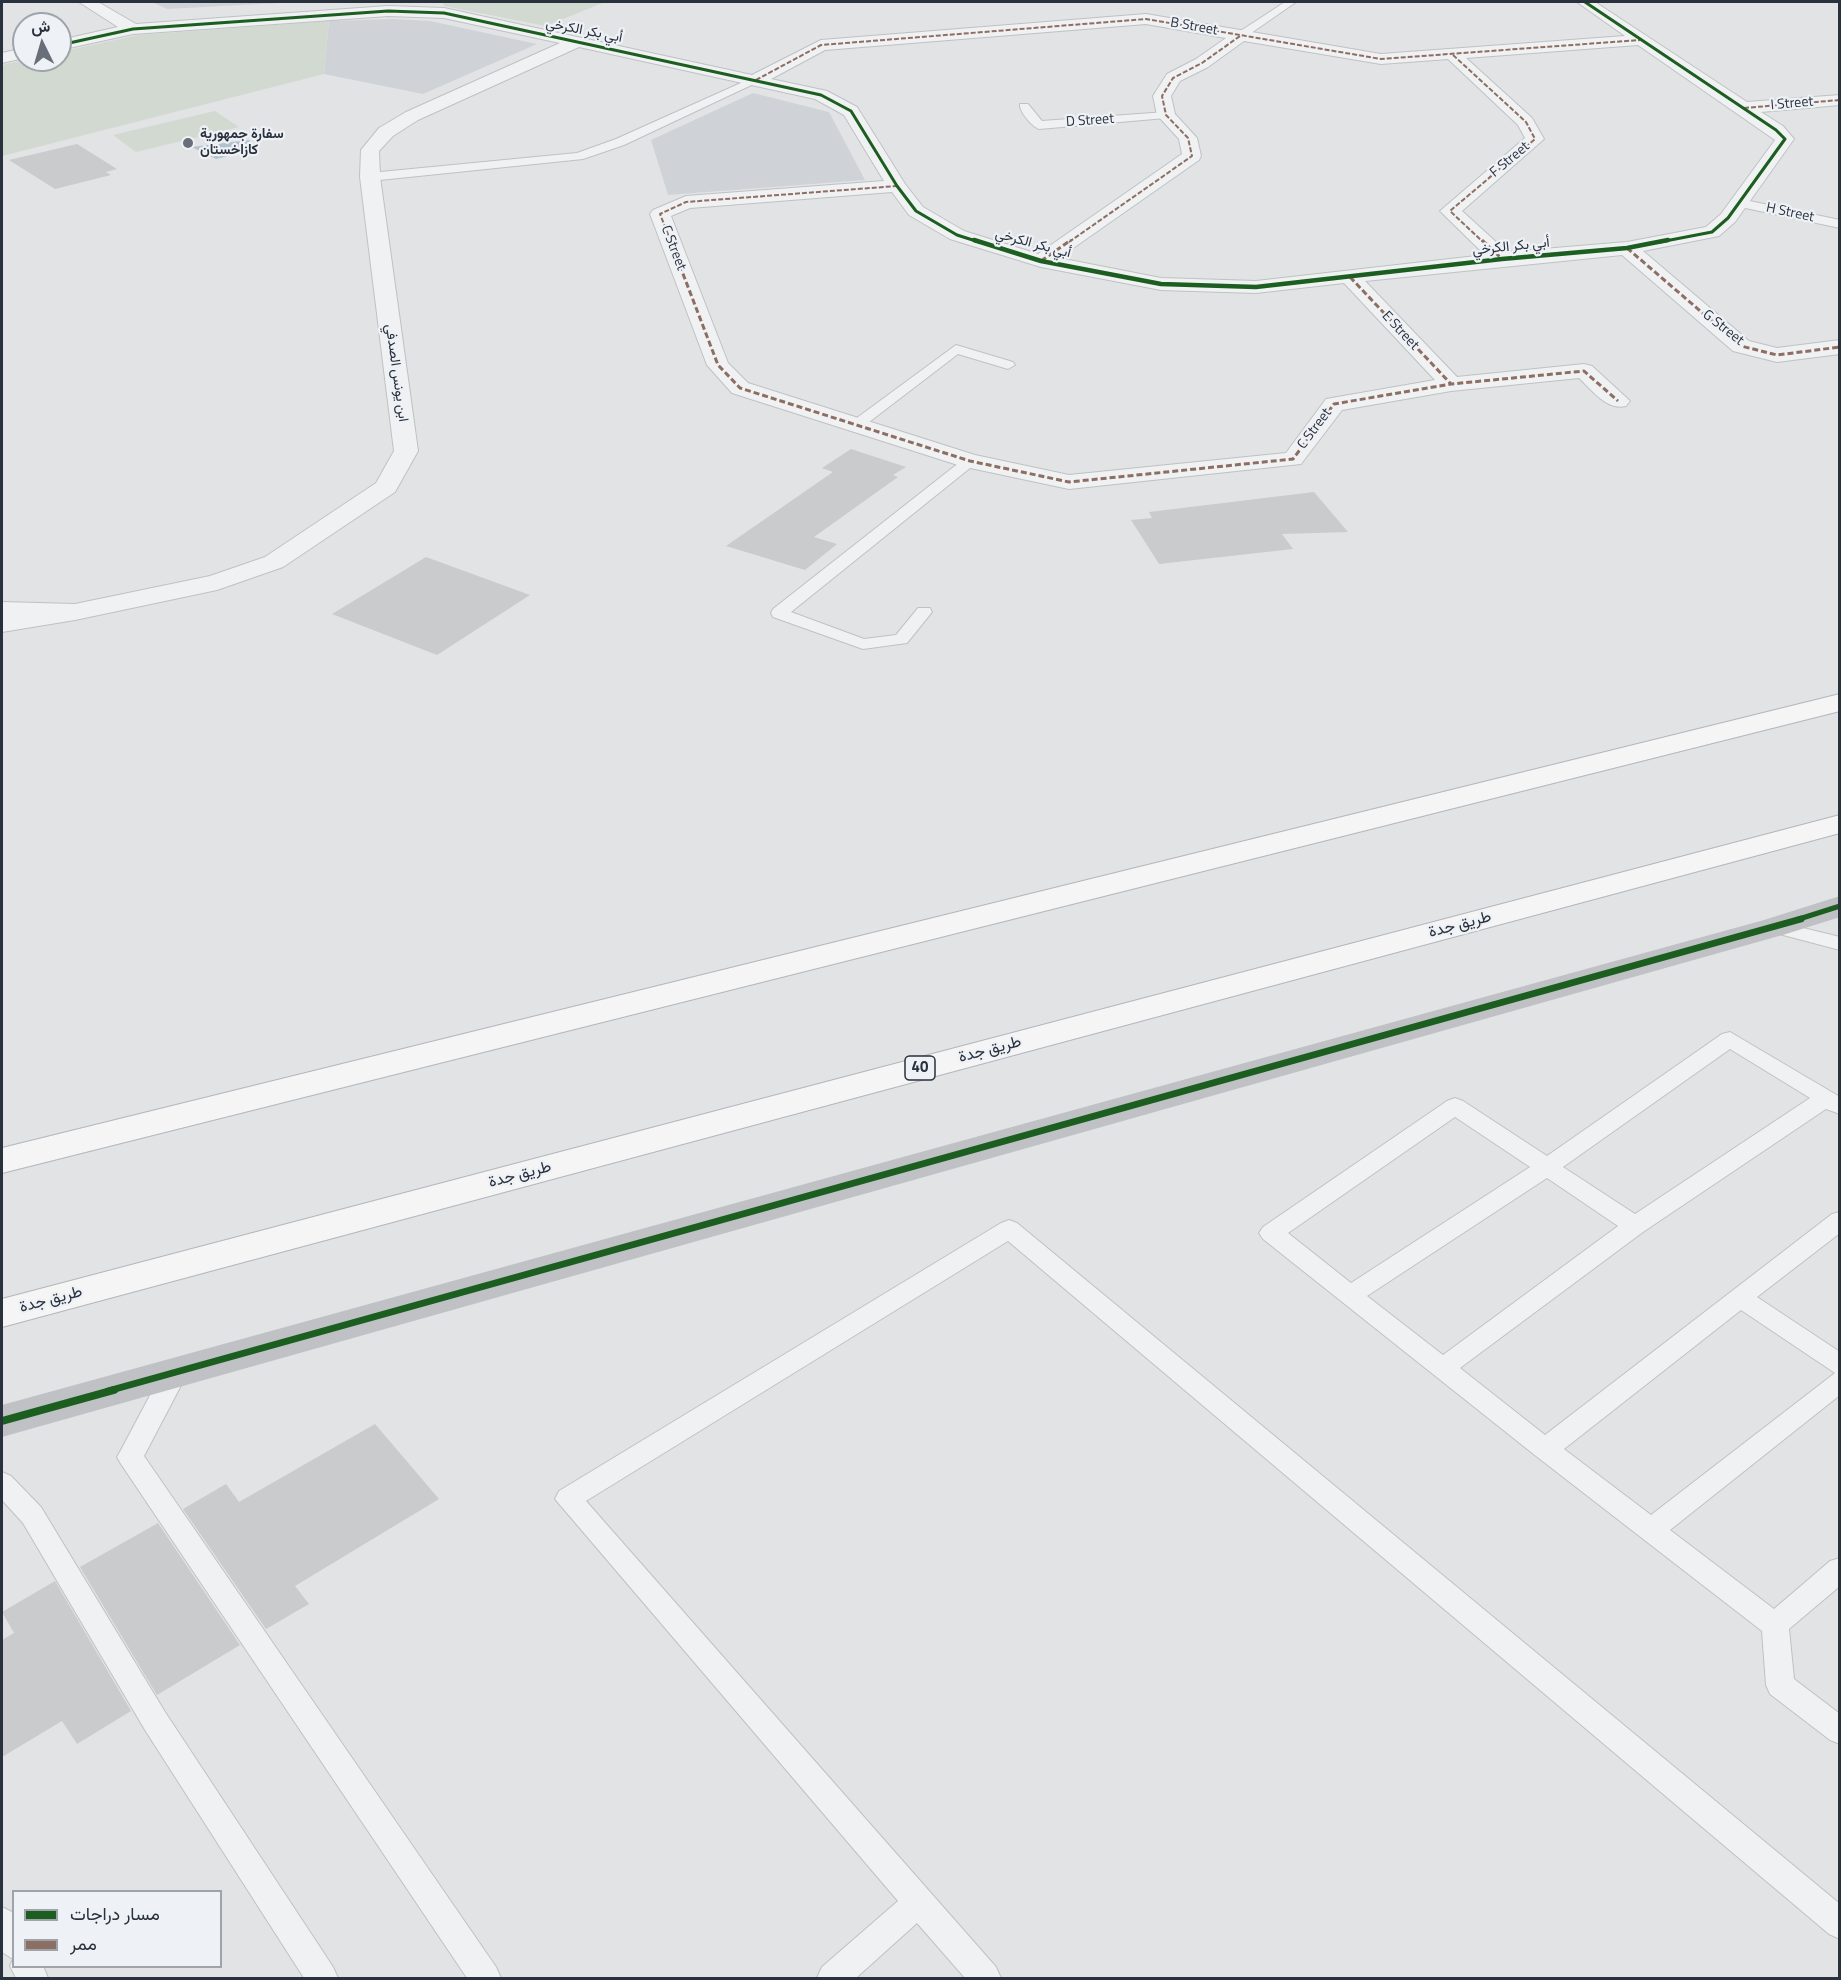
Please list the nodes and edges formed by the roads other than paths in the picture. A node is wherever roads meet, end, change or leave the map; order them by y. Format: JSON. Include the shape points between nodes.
{"nodes":[{"id":1,"x":87,"y":2,"type":"edge"},
{"id":2,"x":1291,"y":2,"type":"edge"},
{"id":3,"x":1585,"y":2,"type":"edge"},
{"id":4,"x":133,"y":28,"type":"junction"},
{"id":5,"x":1240,"y":36,"type":"junction"},
{"id":6,"x":1640,"y":40,"type":"junction"},
{"id":7,"x":72,"y":42,"type":"edge"},
{"id":8,"x":577,"y":42,"type":"junction"},
{"id":9,"x":1453,"y":55,"type":"junction"},
{"id":10,"x":756,"y":80,"type":"junction"},
{"id":11,"x":1839,"y":100,"type":"edge"},
{"id":12,"x":1024,"y":106,"type":"dead end"},
{"id":13,"x":1744,"y":108,"type":"junction"},
{"id":14,"x":1166,"y":116,"type":"junction"},
{"id":15,"x":370,"y":177,"type":"junction"},
{"id":16,"x":897,"y":186,"type":"junction"},
{"id":17,"x":1740,"y":203,"type":"junction"},
{"id":18,"x":1839,"y":224,"type":"edge"},
{"id":19,"x":1627,"y":248,"type":"junction"},
{"id":20,"x":1502,"y":259,"type":"junction"},
{"id":21,"x":1041,"y":261,"type":"junction"},
{"id":22,"x":1350,"y":277,"type":"junction"},
{"id":23,"x":1839,"y":347,"type":"edge"},
{"id":24,"x":1008,"y":365,"type":"dead end"},
{"id":25,"x":1451,"y":384,"type":"junction"},
{"id":26,"x":1618,"y":400,"type":"dead end"},
{"id":27,"x":855,"y":426,"type":"junction"},
{"id":28,"x":970,"y":460,"type":"junction"},
{"id":29,"x":2,"y":610,"type":"edge"},
{"id":30,"x":75,"y":612,"type":"junction"},
{"id":31,"x":924,"y":612,"type":"dead end"},
{"id":32,"x":2,"y":624,"type":"edge"},
{"id":33,"x":1839,"y":702,"type":"edge"},
{"id":34,"x":1839,"y":824,"type":"edge"},
{"id":35,"x":1839,"y":906,"type":"edge"},
{"id":36,"x":1775,"y":927,"type":"junction"},
{"id":37,"x":1839,"y":944,"type":"edge"},
{"id":38,"x":1833,"y":1103,"type":"edge"},
{"id":39,"x":2,"y":1161,"type":"edge"},
{"id":40,"x":1547,"y":1167,"type":"junction"},
{"id":41,"x":1839,"y":1220,"type":"edge"},
{"id":42,"x":1635,"y":1226,"type":"junction"},
{"id":43,"x":1350,"y":1295,"type":"junction"},
{"id":44,"x":1740,"y":1297,"type":"junction"},
{"id":45,"x":2,"y":1313,"type":"edge"},
{"id":46,"x":1839,"y":1365,"type":"edge"},
{"id":47,"x":1443,"y":1368,"type":"junction"},
{"id":48,"x":174,"y":1374,"type":"junction"},
{"id":49,"x":1839,"y":1381,"type":"edge"},
{"id":50,"x":2,"y":1421,"type":"edge"},
{"id":51,"x":1545,"y":1449,"type":"junction"},
{"id":52,"x":2,"y":1483,"type":"edge"},
{"id":53,"x":1652,"y":1530,"type":"junction"},
{"id":54,"x":1839,"y":1569,"type":"edge"},
{"id":55,"x":1775,"y":1625,"type":"junction"},
{"id":56,"x":1839,"y":1731,"type":"edge"},
{"id":57,"x":919,"y":1902,"type":"junction"},
{"id":58,"x":2,"y":1922,"type":"edge"},
{"id":59,"x":1839,"y":1924,"type":"edge"},
{"id":60,"x":12,"y":1940,"type":"edge"},
{"id":61,"x":322,"y":1978,"type":"edge"},
{"id":62,"x":485,"y":1978,"type":"edge"},
{"id":63,"x":833,"y":1978,"type":"edge"},
{"id":64,"x":985,"y":1978,"type":"edge"}],
"edges":[{"from":1,"to":4,"type":"street"},
{"from":2,"to":5,"type":"lane"},
{"from":3,"to":6,"type":"street","name":"أبي بكر الكرخي"},
{"from":4,"to":7,"type":"street","name":"أبي بكر الكرخي"},
{"from":4,"to":8,"type":"street","name":"أبي بكر الكرخي","via":[[412,11],[444,13]]},
{"from":5,"to":9,"type":"street","name":"B Street","via":[[1381,59]]},
{"from":5,"to":10,"type":"street","name":"B Street","via":[[1146,19],[821,45]]},
{"from":5,"to":14,"type":"street","via":[[1173,78],[1162,96]]},
{"from":6,"to":9,"type":"street","name":"B Street"},
{"from":6,"to":13,"type":"street","name":"أبي بكر الكرخي"},
{"from":8,"to":10,"type":"street","name":"أبي بكر الكرخي"},
{"from":8,"to":15,"type":"street","name":"ابن يونس الصدفي","via":[[412,116],[386,132],[370,150]]},
{"from":9,"to":20,"type":"street","name":"F Street","via":[[1526,122],[1535,139],[1450,211]]},
{"from":10,"to":15,"type":"lane","via":[[620,142],[579,156]]},
{"from":10,"to":16,"type":"street","name":"أبي بكر الكرخي","via":[[821,95],[851,111]]},
{"from":11,"to":13,"type":"street","name":"I Street"},
{"from":12,"to":14,"type":"lane","name":"D Street","via":[[1039,125]]},
{"from":13,"to":17,"type":"street","name":"أبي بكر الكرخي","via":[[1785,139]]},
{"from":14,"to":21,"type":"street","via":[[1188,138],[1192,156]]},
{"from":15,"to":30,"type":"street","name":"ابن يونس الصدفي","via":[[406,451],[387,488],[274,562],[217,582]]},
{"from":16,"to":21,"type":"street","name":"أبي بكر الكرخي","via":[[916,211],[957,235]]},
{"from":16,"to":27,"type":"street","name":"C Street","via":[[686,202],[660,214],[718,365],[740,388]]},
{"from":17,"to":18,"type":"lane","name":"H Street"},
{"from":17,"to":19,"type":"street","name":"أبي بكر الكرخي","via":[[1712,232]]},
{"from":19,"to":20,"type":"street","name":"أبي بكر الكرخي"},
{"from":19,"to":23,"type":"street","name":"G Street","via":[[1741,346],[1777,355]]},
{"from":20,"to":22,"type":"street","name":"أبي بكر الكرخي"},
{"from":21,"to":22,"type":"street","name":"أبي بكر الكرخي","via":[[1161,284],[1256,287]]},
{"from":22,"to":25,"type":"street","name":"E Street"},
{"from":24,"to":27,"type":"lane","via":[[956,349]]},
{"from":25,"to":26,"type":"street","name":"C Street","via":[[1584,371]]},
{"from":25,"to":28,"type":"street","name":"C Street","via":[[1334,404],[1293,459],[1069,482]]},
{"from":27,"to":28,"type":"street","name":"C Street"},
{"from":28,"to":31,"type":"lane","via":[[779,613],[863,645],[901,639]]},
{"from":29,"to":30,"type":"street"},
{"from":30,"to":32,"type":"street"},
{"from":33,"to":39,"type":"highway"},
{"from":34,"to":45,"type":"highway","name":"طريق جدة","number":"40"},
{"from":35,"to":36,"type":"street"},
{"from":36,"to":37,"type":"lane"},
{"from":36,"to":48,"type":"street"},
{"from":38,"to":40,"type":"lane","via":[[1730,1039]]},
{"from":38,"to":42,"type":"lane"},
{"from":40,"to":42,"type":"lane"},
{"from":40,"to":43,"type":"lane"},
{"from":40,"to":43,"type":"lane","via":[[1455,1106],[1271,1233]]},
{"from":41,"to":44,"type":"lane"},
{"from":42,"to":47,"type":"lane"},
{"from":43,"to":47,"type":"lane"},
{"from":44,"to":46,"type":"lane"},
{"from":44,"to":51,"type":"lane"},
{"from":47,"to":51,"type":"lane"},
{"from":48,"to":50,"type":"street"},
{"from":48,"to":62,"type":"lane","via":[[130,1457]]},
{"from":49,"to":53,"type":"lane"},
{"from":51,"to":53,"type":"lane"},
{"from":52,"to":61,"type":"lane","via":[[32,1515],[155,1720]]},
{"from":53,"to":55,"type":"lane"},
{"from":54,"to":55,"type":"lane"},
{"from":55,"to":56,"type":"lane","via":[[1780,1685]]},
{"from":57,"to":59,"type":"lane","via":[[568,1499],[1009,1229]]},
{"from":57,"to":63,"type":"lane"},
{"from":57,"to":64,"type":"lane"},
{"from":58,"to":60,"type":"lane"}]}
